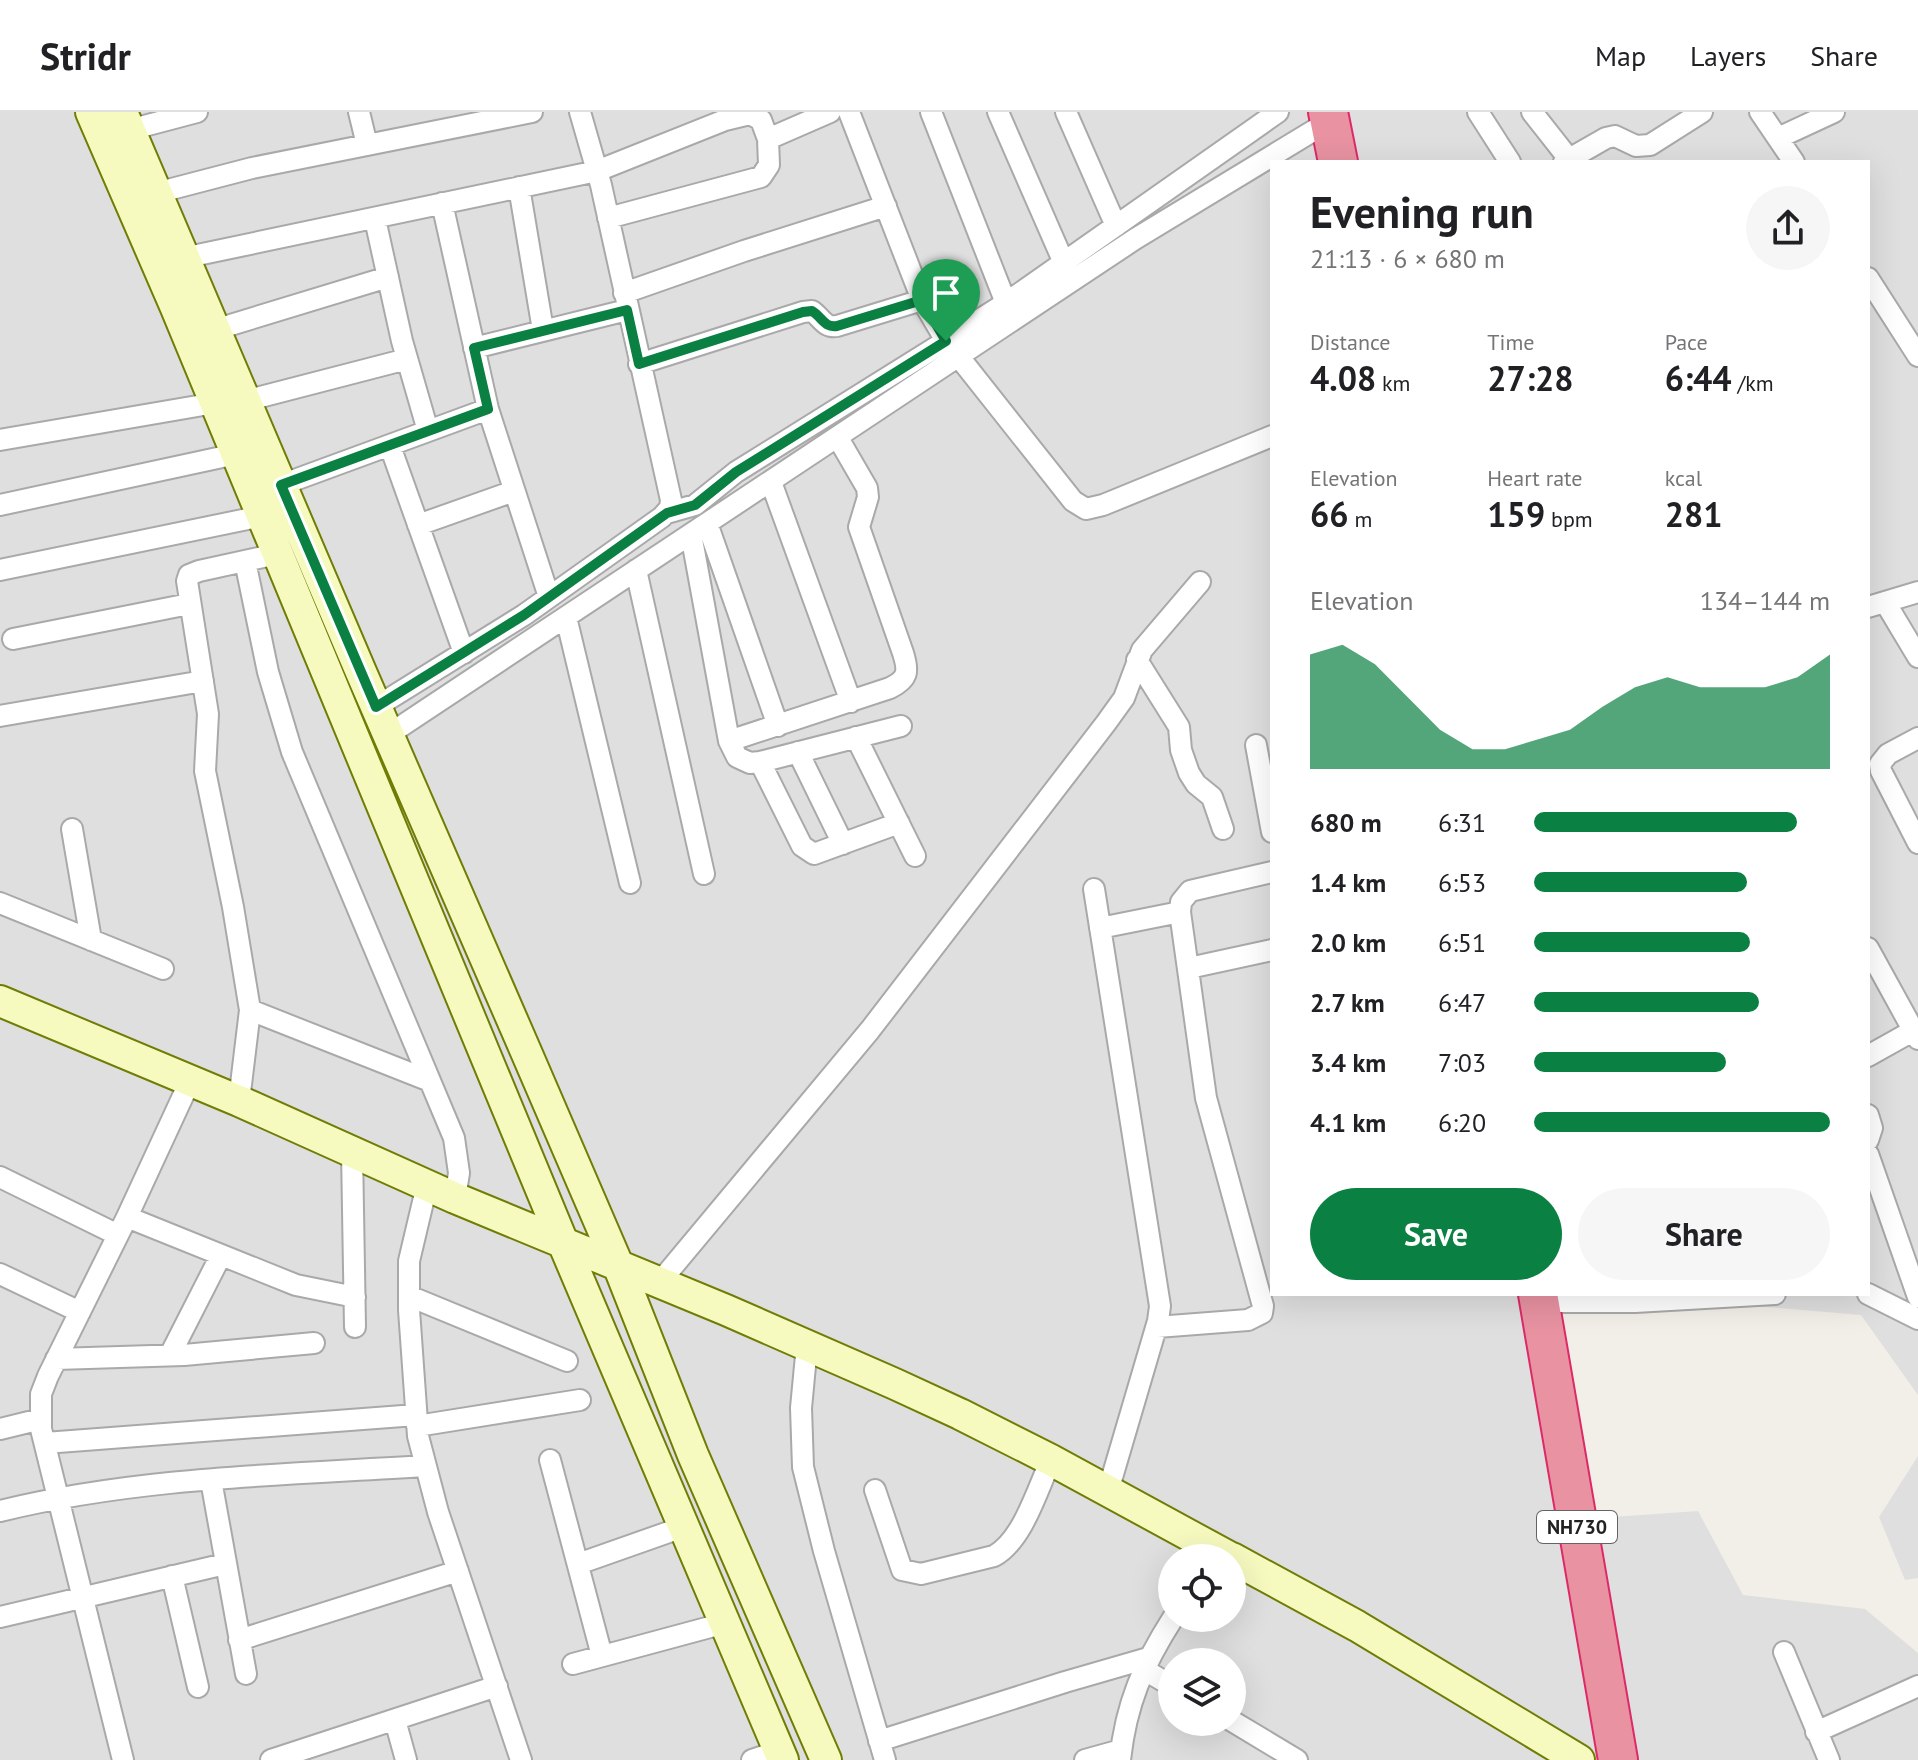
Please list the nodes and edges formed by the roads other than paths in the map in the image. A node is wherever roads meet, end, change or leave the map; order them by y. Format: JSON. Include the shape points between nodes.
{"nodes":[{"id":1,"x":91,"y":112,"type":"edge"},
{"id":2,"x":197,"y":112,"type":"edge"},
{"id":3,"x":359,"y":112,"type":"edge"},
{"id":4,"x":532,"y":112,"type":"edge"},
{"id":5,"x":580,"y":112,"type":"edge"},
{"id":6,"x":830,"y":112,"type":"edge"},
{"id":7,"x":849,"y":112,"type":"edge"},
{"id":8,"x":931,"y":112,"type":"edge"},
{"id":9,"x":998,"y":112,"type":"edge"},
{"id":10,"x":1066,"y":112,"type":"edge"},
{"id":11,"x":1278,"y":112,"type":"edge"},
{"id":12,"x":1478,"y":112,"type":"edge"},
{"id":13,"x":1532,"y":112,"type":"edge"},
{"id":14,"x":1702,"y":112,"type":"edge"},
{"id":15,"x":1760,"y":112,"type":"edge"},
{"id":16,"x":1834,"y":112,"type":"edge"},
{"id":17,"x":735,"y":114,"type":"edge"},
{"id":18,"x":1332,"y":115,"type":"edge"},
{"id":19,"x":125,"y":121,"type":"edge"},
{"id":20,"x":436,"y":121,"type":"edge"},
{"id":21,"x":1778,"y":138,"type":"junction"},
{"id":22,"x":768,"y":139,"type":"junction"},
{"id":23,"x":367,"y":145,"type":"junction"},
{"id":24,"x":1338,"y":160,"type":"edge"},
{"id":25,"x":1509,"y":160,"type":"edge"},
{"id":26,"x":1567,"y":160,"type":"edge"},
{"id":27,"x":1793,"y":160,"type":"edge"},
{"id":28,"x":597,"y":171,"type":"junction"},
{"id":29,"x":519,"y":187,"type":"junction"},
{"id":30,"x":156,"y":193,"type":"junction"},
{"id":31,"x":442,"y":203,"type":"junction"},
{"id":32,"x":886,"y":206,"type":"junction"},
{"id":33,"x":608,"y":218,"type":"junction"},
{"id":34,"x":375,"y":219,"type":"junction"},
{"id":35,"x":1116,"y":226,"type":"junction"},
{"id":36,"x":183,"y":258,"type":"junction"},
{"id":37,"x":1064,"y":263,"type":"junction"},
{"id":38,"x":388,"y":277,"type":"junction"},
{"id":39,"x":1870,"y":281,"type":"edge"},
{"id":40,"x":922,"y":300,"type":"junction"},
{"id":41,"x":626,"y":302,"type":"junction"},
{"id":42,"x":1006,"y":303,"type":"junction"},
{"id":43,"x":214,"y":330,"type":"junction"},
{"id":44,"x":543,"y":330,"type":"junction"},
{"id":45,"x":474,"y":348,"type":"junction"},
{"id":46,"x":953,"y":349,"type":"junction"},
{"id":47,"x":1918,"y":356,"type":"edge"},
{"id":48,"x":407,"y":359,"type":"junction"},
{"id":49,"x":639,"y":364,"type":"junction"},
{"id":50,"x":230,"y":402,"type":"junction"},
{"id":51,"x":488,"y":409,"type":"junction"},
{"id":52,"x":428,"y":431,"type":"junction"},
{"id":53,"x":1270,"y":437,"type":"edge"},
{"id":54,"x":838,"y":438,"type":"junction"},
{"id":55,"x":0,"y":440,"type":"edge"},
{"id":56,"x":390,"y":446,"type":"junction"},
{"id":57,"x":236,"y":454,"type":"junction"},
{"id":58,"x":771,"y":482,"type":"junction"},
{"id":59,"x":281,"y":485,"type":"junction"},
{"id":60,"x":514,"y":491,"type":"junction"},
{"id":61,"x":0,"y":505,"type":"edge"},
{"id":62,"x":667,"y":513,"type":"junction"},
{"id":63,"x":262,"y":516,"type":"junction"},
{"id":64,"x":418,"y":525,"type":"junction"},
{"id":65,"x":699,"y":528,"type":"junction"},
{"id":66,"x":277,"y":554,"type":"junction"},
{"id":67,"x":245,"y":561,"type":"junction"},
{"id":68,"x":0,"y":570,"type":"edge"},
{"id":69,"x":636,"y":570,"type":"junction"},
{"id":70,"x":1200,"y":582,"type":"dead end"},
{"id":71,"x":1918,"y":592,"type":"edge"},
{"id":72,"x":549,"y":597,"type":"junction"},
{"id":73,"x":189,"y":604,"type":"junction"},
{"id":74,"x":1876,"y":604,"type":"edge"},
{"id":75,"x":566,"y":617,"type":"junction"},
{"id":76,"x":13,"y":639,"type":"dead end"},
{"id":77,"x":464,"y":653,"type":"junction"},
{"id":78,"x":1918,"y":657,"type":"edge"},
{"id":79,"x":1137,"y":660,"type":"junction"},
{"id":80,"x":203,"y":681,"type":"junction"},
{"id":81,"x":851,"y":702,"type":"junction"},
{"id":82,"x":376,"y":707,"type":"junction"},
{"id":83,"x":0,"y":716,"type":"edge"},
{"id":84,"x":778,"y":726,"type":"junction"},
{"id":85,"x":901,"y":726,"type":"dead end"},
{"id":86,"x":388,"y":735,"type":"junction"},
{"id":87,"x":856,"y":737,"type":"junction"},
{"id":88,"x":1918,"y":738,"type":"edge"},
{"id":89,"x":729,"y":741,"type":"junction"},
{"id":90,"x":1256,"y":745,"type":"dead end"},
{"id":91,"x":798,"y":752,"type":"junction"},
{"id":92,"x":760,"y":762,"type":"junction"},
{"id":93,"x":1270,"y":821,"type":"edge"},
{"id":94,"x":899,"y":823,"type":"junction"},
{"id":95,"x":72,"y":829,"type":"dead end"},
{"id":96,"x":1223,"y":829,"type":"dead end"},
{"id":97,"x":1918,"y":843,"type":"edge"},
{"id":98,"x":843,"y":844,"type":"junction"},
{"id":99,"x":915,"y":856,"type":"dead end"},
{"id":100,"x":1270,"y":872,"type":"edge"},
{"id":101,"x":704,"y":874,"type":"dead end"},
{"id":102,"x":630,"y":883,"type":"dead end"},
{"id":103,"x":1094,"y":889,"type":"dead end"},
{"id":104,"x":0,"y":903,"type":"edge"},
{"id":105,"x":1180,"y":912,"type":"junction"},
{"id":106,"x":1100,"y":928,"type":"junction"},
{"id":107,"x":91,"y":940,"type":"junction"},
{"id":108,"x":1270,"y":950,"type":"edge"},
{"id":109,"x":1871,"y":958,"type":"edge"},
{"id":110,"x":1189,"y":968,"type":"junction"},
{"id":111,"x":163,"y":969,"type":"dead end"},
{"id":112,"x":0,"y":1001,"type":"edge"},
{"id":113,"x":250,"y":1010,"type":"junction"},
{"id":114,"x":1917,"y":1033,"type":"edge"},
{"id":115,"x":1870,"y":1055,"type":"edge"},
{"id":116,"x":190,"y":1081,"type":"junction"},
{"id":117,"x":430,"y":1081,"type":"junction"},
{"id":118,"x":239,"y":1101,"type":"junction"},
{"id":119,"x":352,"y":1151,"type":"junction"},
{"id":120,"x":1870,"y":1160,"type":"edge"},
{"id":121,"x":0,"y":1177,"type":"edge"},
{"id":122,"x":427,"y":1185,"type":"junction"},
{"id":123,"x":455,"y":1198,"type":"junction"},
{"id":124,"x":123,"y":1226,"type":"junction"},
{"id":125,"x":571,"y":1248,"type":"junction"},
{"id":126,"x":221,"y":1255,"type":"junction"},
{"id":127,"x":613,"y":1264,"type":"junction"},
{"id":128,"x":0,"y":1274,"type":"edge"},
{"id":129,"x":659,"y":1283,"type":"junction"},
{"id":130,"x":1870,"y":1295,"type":"edge"},
{"id":131,"x":409,"y":1296,"type":"junction"},
{"id":132,"x":1736,"y":1296,"type":"edge"},
{"id":133,"x":355,"y":1297,"type":"junction"},
{"id":134,"x":1918,"y":1297,"type":"edge"},
{"id":135,"x":1539,"y":1298,"type":"edge"},
{"id":136,"x":80,"y":1312,"type":"junction"},
{"id":137,"x":1918,"y":1319,"type":"edge"},
{"id":138,"x":355,"y":1327,"type":"dead end"},
{"id":139,"x":1157,"y":1327,"type":"junction"},
{"id":140,"x":314,"y":1343,"type":"dead end"},
{"id":141,"x":807,"y":1345,"type":"junction"},
{"id":142,"x":170,"y":1355,"type":"junction"},
{"id":143,"x":56,"y":1359,"type":"junction"},
{"id":144,"x":567,"y":1361,"type":"dead end"},
{"id":145,"x":580,"y":1400,"type":"dead end"},
{"id":146,"x":41,"y":1419,"type":"junction"},
{"id":147,"x":417,"y":1421,"type":"junction"},
{"id":148,"x":0,"y":1429,"type":"edge"},
{"id":149,"x":45,"y":1443,"type":"junction"},
{"id":150,"x":550,"y":1460,"type":"dead end"},
{"id":151,"x":1051,"y":1460,"type":"junction"},
{"id":152,"x":424,"y":1466,"type":"junction"},
{"id":153,"x":211,"y":1480,"type":"junction"},
{"id":154,"x":875,"y":1490,"type":"dead end"},
{"id":155,"x":1108,"y":1491,"type":"junction"},
{"id":156,"x":58,"y":1497,"type":"junction"},
{"id":157,"x":0,"y":1511,"type":"edge"},
{"id":158,"x":683,"y":1527,"type":"junction"},
{"id":159,"x":1202,"y":1544,"type":"edge"},
{"id":160,"x":225,"y":1564,"type":"junction"},
{"id":161,"x":578,"y":1564,"type":"junction"},
{"id":162,"x":1246,"y":1568,"type":"edge"},
{"id":163,"x":458,"y":1571,"type":"junction"},
{"id":164,"x":172,"y":1576,"type":"junction"},
{"id":165,"x":83,"y":1598,"type":"junction"},
{"id":166,"x":0,"y":1617,"type":"edge"},
{"id":167,"x":725,"y":1623,"type":"junction"},
{"id":168,"x":1165,"y":1632,"type":"edge"},
{"id":169,"x":239,"y":1640,"type":"junction"},
{"id":170,"x":1784,"y":1652,"type":"dead end"},
{"id":171,"x":602,"y":1656,"type":"junction"},
{"id":172,"x":573,"y":1664,"type":"dead end"},
{"id":173,"x":1146,"y":1664,"type":"junction"},
{"id":174,"x":246,"y":1674,"type":"dead end"},
{"id":175,"x":1158,"y":1674,"type":"edge"},
{"id":176,"x":497,"y":1686,"type":"junction"},
{"id":177,"x":1918,"y":1686,"type":"edge"},
{"id":178,"x":198,"y":1687,"type":"dead end"},
{"id":179,"x":395,"y":1720,"type":"junction"},
{"id":180,"x":1246,"y":1729,"type":"edge"},
{"id":181,"x":1816,"y":1732,"type":"junction"},
{"id":182,"x":882,"y":1751,"type":"edge"},
{"id":183,"x":316,"y":1753,"type":"edge"},
{"id":184,"x":1120,"y":1755,"type":"edge"},
{"id":185,"x":771,"y":1757,"type":"edge"},
{"id":186,"x":123,"y":1760,"type":"edge"},
{"id":187,"x":271,"y":1760,"type":"edge"},
{"id":188,"x":406,"y":1760,"type":"edge"},
{"id":189,"x":521,"y":1760,"type":"edge"},
{"id":190,"x":826,"y":1760,"type":"edge"},
{"id":191,"x":1085,"y":1760,"type":"edge"},
{"id":192,"x":1297,"y":1760,"type":"edge"},
{"id":193,"x":1579,"y":1760,"type":"edge"},
{"id":194,"x":1618,"y":1760,"type":"edge"},
{"id":195,"x":1829,"y":1760,"type":"edge"}],
"edges":[{"from":1,"to":50,"type":"street"},
{"from":2,"to":19,"type":"street"},
{"from":3,"to":23,"type":"street"},
{"from":4,"to":20,"type":"street"},
{"from":5,"to":28,"type":"street"},
{"from":6,"to":22,"type":"street"},
{"from":7,"to":32,"type":"street"},
{"from":8,"to":42,"type":"street"},
{"from":9,"to":37,"type":"street"},
{"from":10,"to":35,"type":"street"},
{"from":11,"to":35,"type":"street"},
{"from":12,"to":25,"type":"street"},
{"from":13,"to":26,"type":"street"},
{"from":14,"to":26,"type":"street","via":[[1650,145],[1636,146],[1615,136]]},
{"from":15,"to":21,"type":"street"},
{"from":16,"to":21,"type":"street"},
{"from":17,"to":22,"type":"street","via":[[757,116]]},
{"from":17,"to":28,"type":"street"},
{"from":18,"to":24,"type":"highway"},
{"from":18,"to":46,"type":"street"},
{"from":19,"to":30,"type":"street"},
{"from":20,"to":23,"type":"street"},
{"from":21,"to":27,"type":"street"},
{"from":22,"to":33,"type":"street","via":[[769,165],[761,177]]},
{"from":23,"to":30,"type":"street"},
{"from":28,"to":29,"type":"street"},
{"from":28,"to":33,"type":"street"},
{"from":29,"to":31,"type":"street"},
{"from":29,"to":44,"type":"street"},
{"from":30,"to":36,"type":"street"},
{"from":31,"to":34,"type":"street"},
{"from":31,"to":45,"type":"street"},
{"from":32,"to":40,"type":"street"},
{"from":32,"to":41,"type":"street","via":[[744,251]]},
{"from":33,"to":41,"type":"street"},
{"from":34,"to":36,"type":"street"},
{"from":34,"to":38,"type":"street"},
{"from":35,"to":37,"type":"street"},
{"from":36,"to":43,"type":"street"},
{"from":37,"to":42,"type":"street"},
{"from":38,"to":43,"type":"street"},
{"from":38,"to":48,"type":"street"},
{"from":39,"to":47,"type":"street"},
{"from":40,"to":46,"type":"street"},
{"from":40,"to":49,"type":"street","via":[[830,327],[812,311],[803,312]]},
{"from":41,"to":44,"type":"street"},
{"from":41,"to":49,"type":"street"},
{"from":42,"to":46,"type":"street"},
{"from":43,"to":50,"type":"street"},
{"from":44,"to":45,"type":"street"},
{"from":45,"to":51,"type":"street"},
{"from":46,"to":53,"type":"street","via":[[1073,501],[1086,509]]},
{"from":46,"to":54,"type":"street"},
{"from":46,"to":62,"type":"street","via":[[736,472],[695,505]]},
{"from":48,"to":50,"type":"street"},
{"from":48,"to":52,"type":"street"},
{"from":49,"to":62,"type":"street","via":[[671,500]]},
{"from":50,"to":55,"type":"street"},
{"from":50,"to":57,"type":"street"},
{"from":50,"to":59,"type":"street"},
{"from":51,"to":52,"type":"street"},
{"from":51,"to":60,"type":"street"},
{"from":52,"to":56,"type":"street"},
{"from":54,"to":58,"type":"street"},
{"from":54,"to":81,"type":"street","via":[[867,488],[859,527],[908,669],[902,682]]},
{"from":56,"to":59,"type":"street"},
{"from":56,"to":64,"type":"street"},
{"from":57,"to":61,"type":"street"},
{"from":57,"to":63,"type":"street"},
{"from":58,"to":65,"type":"street"},
{"from":58,"to":81,"type":"street"},
{"from":59,"to":82,"type":"street"},
{"from":60,"to":64,"type":"street"},
{"from":60,"to":72,"type":"street"},
{"from":62,"to":72,"type":"street"},
{"from":63,"to":66,"type":"street"},
{"from":63,"to":68,"type":"street"},
{"from":64,"to":77,"type":"street"},
{"from":65,"to":69,"type":"street"},
{"from":65,"to":84,"type":"street"},
{"from":65,"to":89,"type":"street"},
{"from":66,"to":67,"type":"street"},
{"from":66,"to":125,"type":"street"},
{"from":67,"to":73,"type":"street","via":[[189,575]]},
{"from":67,"to":117,"type":"street","via":[[268,672],[292,752]]},
{"from":69,"to":75,"type":"street"},
{"from":69,"to":101,"type":"street"},
{"from":70,"to":79,"type":"street"},
{"from":71,"to":74,"type":"street"},
{"from":72,"to":77,"type":"street"},
{"from":73,"to":76,"type":"street"},
{"from":73,"to":80,"type":"street"},
{"from":74,"to":78,"type":"street"},
{"from":75,"to":86,"type":"street"},
{"from":75,"to":102,"type":"street"},
{"from":77,"to":82,"type":"street"},
{"from":79,"to":96,"type":"street","via":[[1179,727],[1189,773],[1212,797]]},
{"from":79,"to":129,"type":"street","via":[[1124,698],[1106,723],[870,1030]]},
{"from":80,"to":83,"type":"street"},
{"from":80,"to":113,"type":"street","via":[[208,714],[205,771]]},
{"from":81,"to":84,"type":"street"},
{"from":82,"to":86,"type":"street"},
{"from":84,"to":89,"type":"street"},
{"from":85,"to":87,"type":"street"},
{"from":86,"to":127,"type":"street"},
{"from":87,"to":91,"type":"street"},
{"from":87,"to":94,"type":"street"},
{"from":88,"to":97,"type":"street","via":[[1880,764]]},
{"from":89,"to":92,"type":"street","via":[[742,761]]},
{"from":90,"to":93,"type":"street"},
{"from":91,"to":92,"type":"street"},
{"from":91,"to":98,"type":"street"},
{"from":92,"to":98,"type":"street","via":[[802,846],[814,854]]},
{"from":94,"to":98,"type":"street"},
{"from":94,"to":99,"type":"street"},
{"from":95,"to":107,"type":"street"},
{"from":100,"to":105,"type":"street","via":[[1190,891]]},
{"from":103,"to":106,"type":"street"},
{"from":104,"to":107,"type":"street"},
{"from":105,"to":106,"type":"street"},
{"from":105,"to":110,"type":"street"},
{"from":106,"to":139,"type":"street","via":[[1159,1287]]},
{"from":107,"to":111,"type":"street"},
{"from":108,"to":110,"type":"street"},
{"from":109,"to":114,"type":"street"},
{"from":110,"to":139,"type":"street","via":[[1206,1098],[1263,1306],[1262,1313],[1248,1320]]},
{"from":112,"to":116,"type":"street"},
{"from":113,"to":117,"type":"street"},
{"from":113,"to":118,"type":"street"},
{"from":114,"to":115,"type":"street"},
{"from":116,"to":118,"type":"street"},
{"from":116,"to":124,"type":"street"},
{"from":117,"to":123,"type":"street","via":[[454,1138]]},
{"from":118,"to":119,"type":"street"},
{"from":119,"to":122,"type":"street"},
{"from":119,"to":133,"type":"street"},
{"from":120,"to":134,"type":"street"},
{"from":121,"to":124,"type":"street"},
{"from":122,"to":123,"type":"street"},
{"from":122,"to":131,"type":"street","via":[[409,1261]]},
{"from":123,"to":125,"type":"street"},
{"from":124,"to":126,"type":"street"},
{"from":124,"to":136,"type":"street"},
{"from":125,"to":127,"type":"street"},
{"from":125,"to":158,"type":"street"},
{"from":126,"to":133,"type":"street","via":[[311,1290]]},
{"from":126,"to":142,"type":"street"},
{"from":127,"to":129,"type":"street"},
{"from":127,"to":190,"type":"street"},
{"from":128,"to":136,"type":"street"},
{"from":129,"to":141,"type":"street"},
{"from":130,"to":137,"type":"street"},
{"from":131,"to":144,"type":"street"},
{"from":131,"to":147,"type":"street"},
{"from":132,"to":135,"type":"street","via":[[1635,1302]]},
{"from":133,"to":138,"type":"street"},
{"from":135,"to":194,"type":"highway","number":"NH730"},
{"from":136,"to":143,"type":"street"},
{"from":139,"to":155,"type":"street"},
{"from":140,"to":142,"type":"street"},
{"from":141,"to":151,"type":"street"},
{"from":141,"to":182,"type":"street","via":[[801,1408],[805,1476]]},
{"from":142,"to":143,"type":"street"},
{"from":143,"to":146,"type":"street","via":[[41,1394]]},
{"from":145,"to":147,"type":"street"},
{"from":146,"to":148,"type":"street"},
{"from":146,"to":149,"type":"street"},
{"from":147,"to":149,"type":"street"},
{"from":147,"to":152,"type":"street"},
{"from":149,"to":156,"type":"street"},
{"from":150,"to":161,"type":"street"},
{"from":151,"to":154,"type":"street","via":[[1017,1533],[1003,1550],[921,1574],[902,1570]]},
{"from":151,"to":155,"type":"street"},
{"from":152,"to":153,"type":"street"},
{"from":152,"to":163,"type":"street"},
{"from":153,"to":156,"type":"street"},
{"from":153,"to":160,"type":"street"},
{"from":155,"to":159,"type":"street"},
{"from":156,"to":157,"type":"street"},
{"from":156,"to":165,"type":"street"},
{"from":158,"to":161,"type":"street"},
{"from":158,"to":167,"type":"street"},
{"from":160,"to":164,"type":"street"},
{"from":160,"to":169,"type":"street"},
{"from":161,"to":171,"type":"street"},
{"from":162,"to":193,"type":"street","via":[[1357,1626]]},
{"from":163,"to":169,"type":"street"},
{"from":163,"to":176,"type":"street"},
{"from":164,"to":165,"type":"street"},
{"from":164,"to":178,"type":"street"},
{"from":165,"to":166,"type":"street"},
{"from":165,"to":186,"type":"street"},
{"from":167,"to":171,"type":"street"},
{"from":167,"to":185,"type":"street"},
{"from":168,"to":173,"type":"street"},
{"from":169,"to":174,"type":"street"},
{"from":170,"to":181,"type":"street"},
{"from":171,"to":172,"type":"street"},
{"from":173,"to":175,"type":"street"},
{"from":173,"to":182,"type":"street","via":[[1065,1682]]},
{"from":173,"to":184,"type":"street","via":[[1128,1711]]},
{"from":176,"to":179,"type":"street"},
{"from":176,"to":189,"type":"street"},
{"from":177,"to":181,"type":"street"},
{"from":179,"to":183,"type":"street"},
{"from":179,"to":188,"type":"street"},
{"from":180,"to":192,"type":"street"},
{"from":181,"to":195,"type":"street"},
{"from":183,"to":187,"type":"street"},
{"from":184,"to":191,"type":"street"}]}
